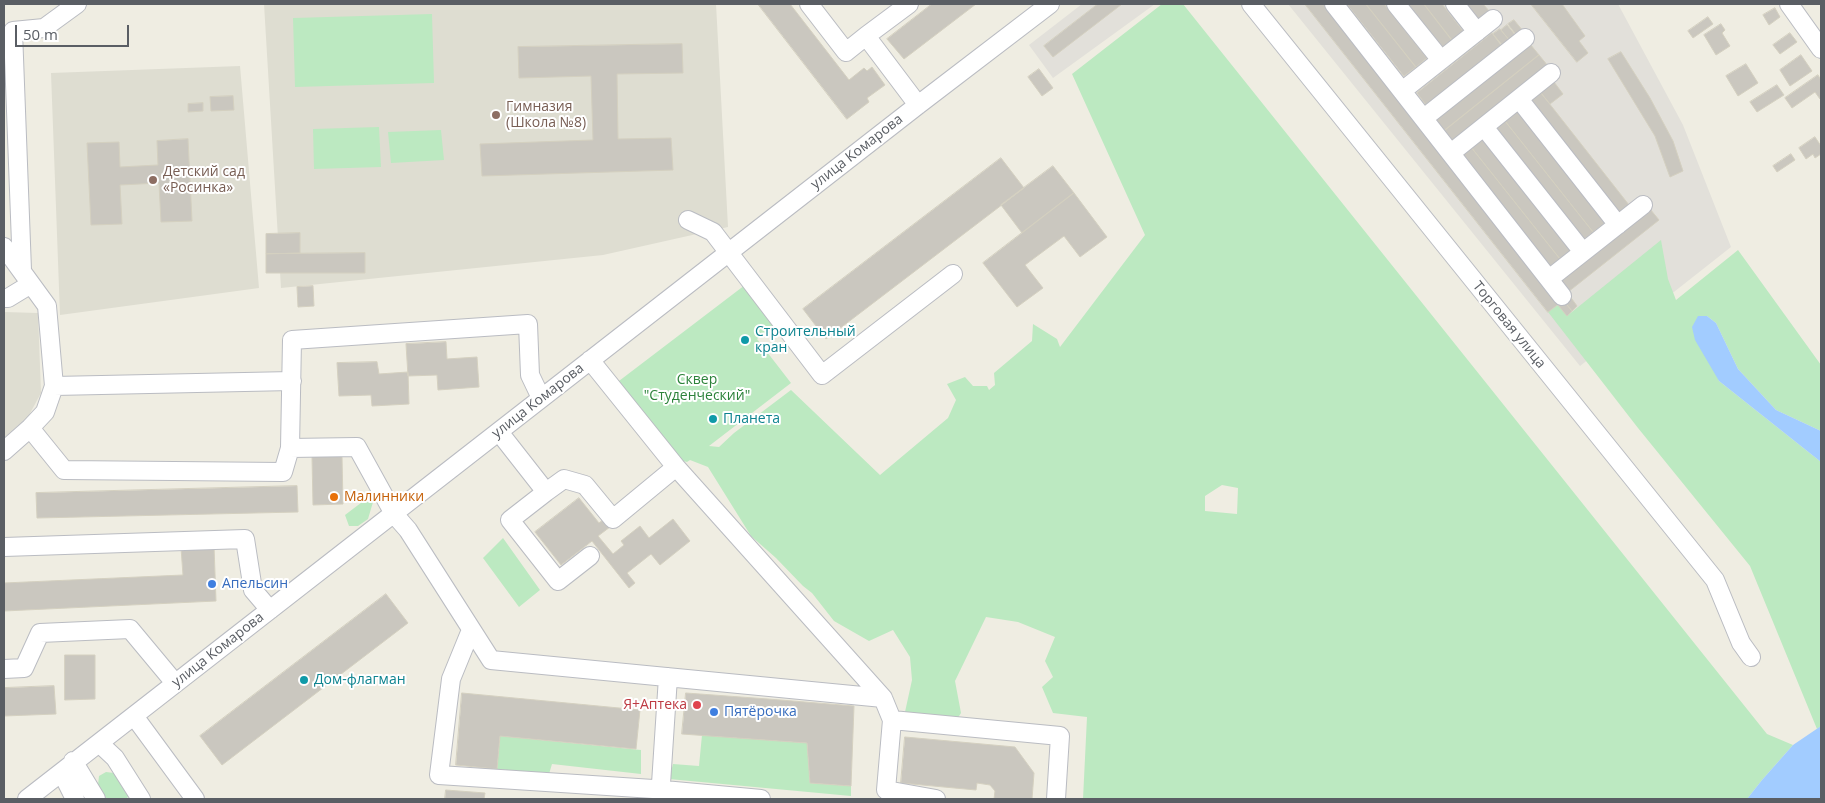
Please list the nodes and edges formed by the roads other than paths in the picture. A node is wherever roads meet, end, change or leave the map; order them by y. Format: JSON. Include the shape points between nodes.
{"nodes":[{"id":1,"x":77,"y":4,"type":"edge"},
{"id":2,"x":809,"y":4,"type":"edge"},
{"id":3,"x":908,"y":4,"type":"edge"},
{"id":4,"x":1050,"y":4,"type":"edge"},
{"id":5,"x":1251,"y":4,"type":"edge"},
{"id":6,"x":1334,"y":4,"type":"edge"},
{"id":7,"x":1396,"y":4,"type":"edge"},
{"id":8,"x":1455,"y":4,"type":"edge"},
{"id":9,"x":1789,"y":4,"type":"edge"},
{"id":10,"x":1494,"y":19,"type":"dead end"},
{"id":11,"x":8,"y":31,"type":"edge"},
{"id":12,"x":1477,"y":32,"type":"junction"},
{"id":13,"x":866,"y":36,"type":"junction"},
{"id":14,"x":1525,"y":38,"type":"dead end"},
{"id":15,"x":1821,"y":49,"type":"edge"},
{"id":16,"x":1441,"y":60,"type":"junction"},
{"id":17,"x":1551,"y":74,"type":"dead end"},
{"id":18,"x":1402,"y":91,"type":"junction"},
{"id":19,"x":1519,"y":100,"type":"junction"},
{"id":20,"x":918,"y":105,"type":"junction"},
{"id":21,"x":1424,"y":118,"type":"junction"},
{"id":22,"x":1484,"y":127,"type":"junction"},
{"id":23,"x":1451,"y":153,"type":"junction"},
{"id":24,"x":1643,"y":205,"type":"dead end"},
{"id":25,"x":688,"y":220,"type":"dead end"},
{"id":26,"x":1618,"y":225,"type":"junction"},
{"id":27,"x":4,"y":247,"type":"edge"},
{"id":28,"x":1583,"y":252,"type":"junction"},
{"id":29,"x":728,"y":253,"type":"junction"},
{"id":30,"x":953,"y":274,"type":"dead end"},
{"id":31,"x":27,"y":277,"type":"junction"},
{"id":32,"x":1548,"y":279,"type":"junction"},
{"id":33,"x":1562,"y":296,"type":"dead end"},
{"id":34,"x":4,"y":298,"type":"edge"},
{"id":35,"x":590,"y":360,"type":"junction"},
{"id":36,"x":292,"y":381,"type":"junction"},
{"id":37,"x":54,"y":386,"type":"junction"},
{"id":38,"x":541,"y":398,"type":"junction"},
{"id":39,"x":30,"y":428,"type":"junction"},
{"id":40,"x":499,"y":432,"type":"junction"},
{"id":41,"x":290,"y":448,"type":"junction"},
{"id":42,"x":4,"y":451,"type":"edge"},
{"id":43,"x":676,"y":468,"type":"junction"},
{"id":44,"x":546,"y":492,"type":"junction"},
{"id":45,"x":394,"y":514,"type":"junction"},
{"id":46,"x":4,"y":547,"type":"edge"},
{"id":47,"x":590,"y":556,"type":"dead end"},
{"id":48,"x":270,"y":610,"type":"junction"},
{"id":49,"x":472,"y":630,"type":"junction"},
{"id":50,"x":1751,"y":657,"type":"dead end"},
{"id":51,"x":4,"y":669,"type":"edge"},
{"id":52,"x":668,"y":677,"type":"junction"},
{"id":53,"x":175,"y":683,"type":"junction"},
{"id":54,"x":883,"y":698,"type":"junction"},
{"id":55,"x":134,"y":716,"type":"junction"},
{"id":56,"x":892,"y":720,"type":"junction"},
{"id":57,"x":99,"y":743,"type":"junction"},
{"id":58,"x":68,"y":767,"type":"junction"},
{"id":59,"x":660,"y":794,"type":"edge"},
{"id":60,"x":27,"y":799,"type":"edge"},
{"id":61,"x":75,"y":799,"type":"edge"},
{"id":62,"x":96,"y":799,"type":"edge"},
{"id":63,"x":141,"y":799,"type":"edge"},
{"id":64,"x":195,"y":799,"type":"edge"},
{"id":65,"x":761,"y":799,"type":"edge"},
{"id":66,"x":936,"y":799,"type":"edge"},
{"id":67,"x":1056,"y":799,"type":"edge"}],
"edges":[{"from":1,"to":11,"type":"street","via":[[44,28]]},
{"from":2,"to":13,"type":"street","via":[[846,52]]},
{"from":3,"to":13,"type":"street"},
{"from":4,"to":20,"type":"street","name":"улица Комарова"},
{"from":5,"to":50,"type":"street","name":"Торговая улица","via":[[1715,580],[1741,643]]},
{"from":6,"to":18,"type":"street"},
{"from":7,"to":16,"type":"street"},
{"from":8,"to":12,"type":"street"},
{"from":9,"to":15,"type":"street"},
{"from":10,"to":12,"type":"street"},
{"from":11,"to":31,"type":"street"},
{"from":12,"to":16,"type":"street"},
{"from":13,"to":20,"type":"street"},
{"from":14,"to":21,"type":"street"},
{"from":16,"to":18,"type":"street"},
{"from":17,"to":19,"type":"street"},
{"from":18,"to":21,"type":"street"},
{"from":19,"to":22,"type":"street"},
{"from":19,"to":26,"type":"street"},
{"from":20,"to":29,"type":"street","name":"улица Комарова"},
{"from":21,"to":23,"type":"street"},
{"from":22,"to":23,"type":"street"},
{"from":22,"to":28,"type":"street"},
{"from":23,"to":32,"type":"street"},
{"from":24,"to":26,"type":"street"},
{"from":25,"to":29,"type":"street","via":[[713,232]]},
{"from":26,"to":28,"type":"street"},
{"from":27,"to":31,"type":"street"},
{"from":28,"to":32,"type":"street"},
{"from":29,"to":30,"type":"street","via":[[822,375]]},
{"from":29,"to":35,"type":"street","name":"улица Комарова"},
{"from":31,"to":34,"type":"street","via":[[8,298]]},
{"from":31,"to":37,"type":"street","via":[[47,306]]},
{"from":32,"to":33,"type":"street"},
{"from":35,"to":38,"type":"street","name":"улица Комарова"},
{"from":35,"to":43,"type":"street"},
{"from":36,"to":37,"type":"street"},
{"from":36,"to":38,"type":"street","via":[[292,340],[528,324],[530,375]]},
{"from":36,"to":41,"type":"street"},
{"from":37,"to":39,"type":"street","via":[[46,412]]},
{"from":38,"to":40,"type":"street","name":"улица Комарова"},
{"from":39,"to":41,"type":"street","via":[[64,470],[283,472]]},
{"from":39,"to":42,"type":"street"},
{"from":40,"to":44,"type":"street"},
{"from":40,"to":45,"type":"street","name":"улица Комарова"},
{"from":41,"to":45,"type":"street","via":[[357,447]]},
{"from":43,"to":44,"type":"street","via":[[614,518],[585,485],[564,479]]},
{"from":43,"to":54,"type":"street"},
{"from":44,"to":47,"type":"street","via":[[510,520],[558,581]]},
{"from":45,"to":48,"type":"street","name":"улица Комарова"},
{"from":45,"to":49,"type":"street","via":[[408,530]]},
{"from":46,"to":48,"type":"street","via":[[245,539],[253,590]]},
{"from":48,"to":53,"type":"street","name":"улица Комарова"},
{"from":49,"to":52,"type":"street","via":[[491,660]]},
{"from":49,"to":59,"type":"street","via":[[451,679],[439,775]]},
{"from":51,"to":53,"type":"street","via":[[24,668],[40,633],[130,629]]},
{"from":52,"to":54,"type":"street"},
{"from":52,"to":59,"type":"street"},
{"from":53,"to":55,"type":"street","name":"улица Комарова"},
{"from":54,"to":56,"type":"street"},
{"from":55,"to":57,"type":"street","name":"улица Комарова"},
{"from":55,"to":64,"type":"street"},
{"from":56,"to":66,"type":"street","via":[[886,790]]},
{"from":56,"to":67,"type":"street","via":[[1060,736]]},
{"from":57,"to":58,"type":"street","name":"улица Комарова"},
{"from":57,"to":63,"type":"street","via":[[115,758]]},
{"from":58,"to":60,"type":"street","name":"улица Комарова"},
{"from":58,"to":61,"type":"street"},
{"from":58,"to":62,"type":"street"},
{"from":59,"to":65,"type":"street"}]}
